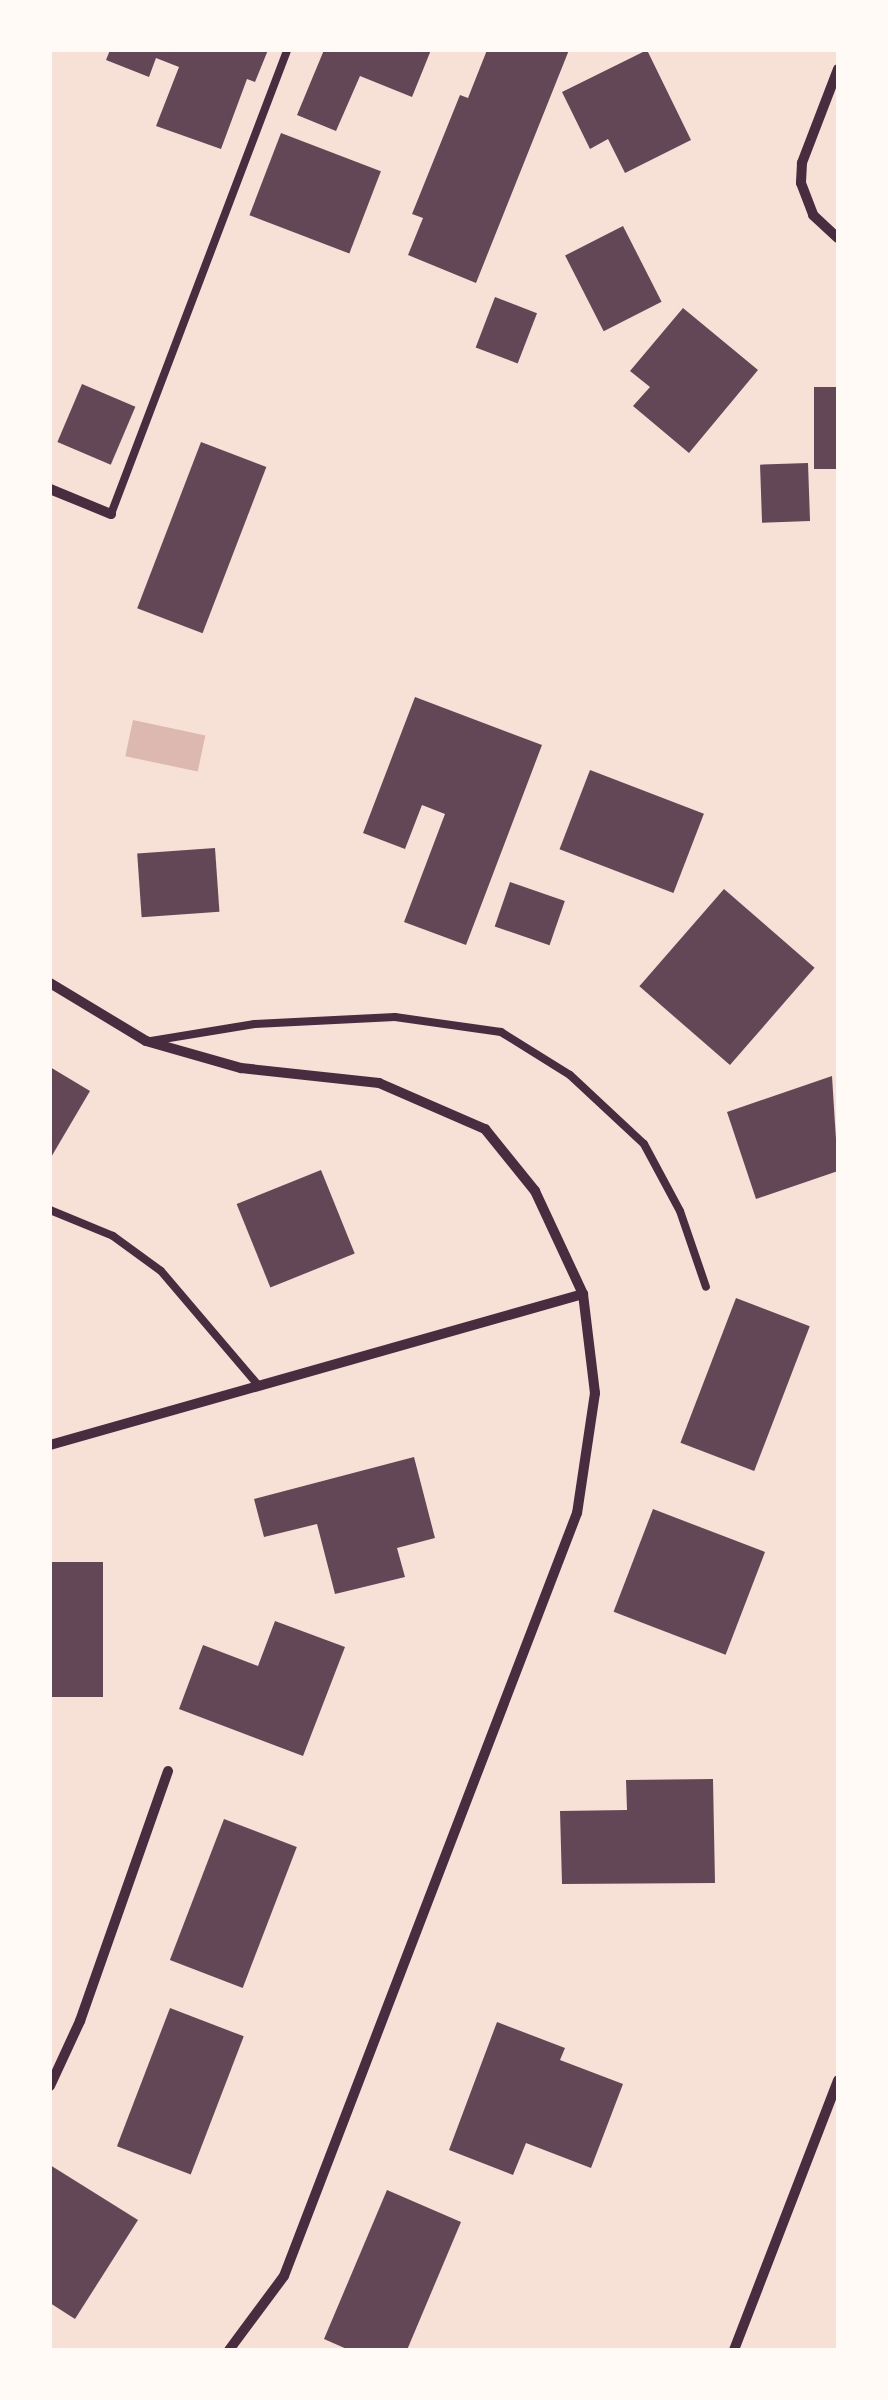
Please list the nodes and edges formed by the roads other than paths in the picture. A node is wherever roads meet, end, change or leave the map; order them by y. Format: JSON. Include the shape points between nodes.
{"nodes":[{"id":1,"x":287,"y":50,"type":"edge"},
{"id":2,"x":838,"y":69,"type":"edge"},
{"id":3,"x":838,"y":238,"type":"edge"},
{"id":4,"x":50,"y":489,"type":"edge"},
{"id":5,"x":112,"y":514,"type":"joint"},
{"id":6,"x":50,"y":983,"type":"edge"},
{"id":7,"x":146,"y":1042,"type":"junction"},
{"id":8,"x":50,"y":1210,"type":"edge"},
{"id":9,"x":706,"y":1287,"type":"dead end"},
{"id":10,"x":582,"y":1294,"type":"junction"},
{"id":11,"x":262,"y":1390,"type":"junction"},
{"id":12,"x":50,"y":1445,"type":"edge"},
{"id":13,"x":168,"y":1770,"type":"dead end"},
{"id":14,"x":838,"y":2080,"type":"edge"},
{"id":15,"x":50,"y":2086,"type":"edge"},
{"id":16,"x":229,"y":2350,"type":"edge"},
{"id":17,"x":734,"y":2350,"type":"edge"}],
"edges":[{"from":1,"to":5,"type":"lane"},
{"from":2,"to":3,"type":"street","via":[[802,163],[801,183],[814,215]]},
{"from":4,"to":5,"type":"street"},
{"from":6,"to":7,"type":"street"},
{"from":7,"to":9,"type":"lane","via":[[255,1024],[395,1017],[501,1032],[570,1075],[644,1144],[680,1211]]},
{"from":7,"to":10,"type":"street","via":[[241,1068],[379,1082],[486,1129],[535,1191]]},
{"from":8,"to":11,"type":"lane","via":[[113,1236],[161,1271]]},
{"from":10,"to":11,"type":"street"},
{"from":10,"to":16,"type":"street","via":[[595,1393],[576,1513],[284,2276]]},
{"from":11,"to":12,"type":"street"},
{"from":13,"to":15,"type":"street","via":[[80,2021]]},
{"from":14,"to":17,"type":"street"}]}
